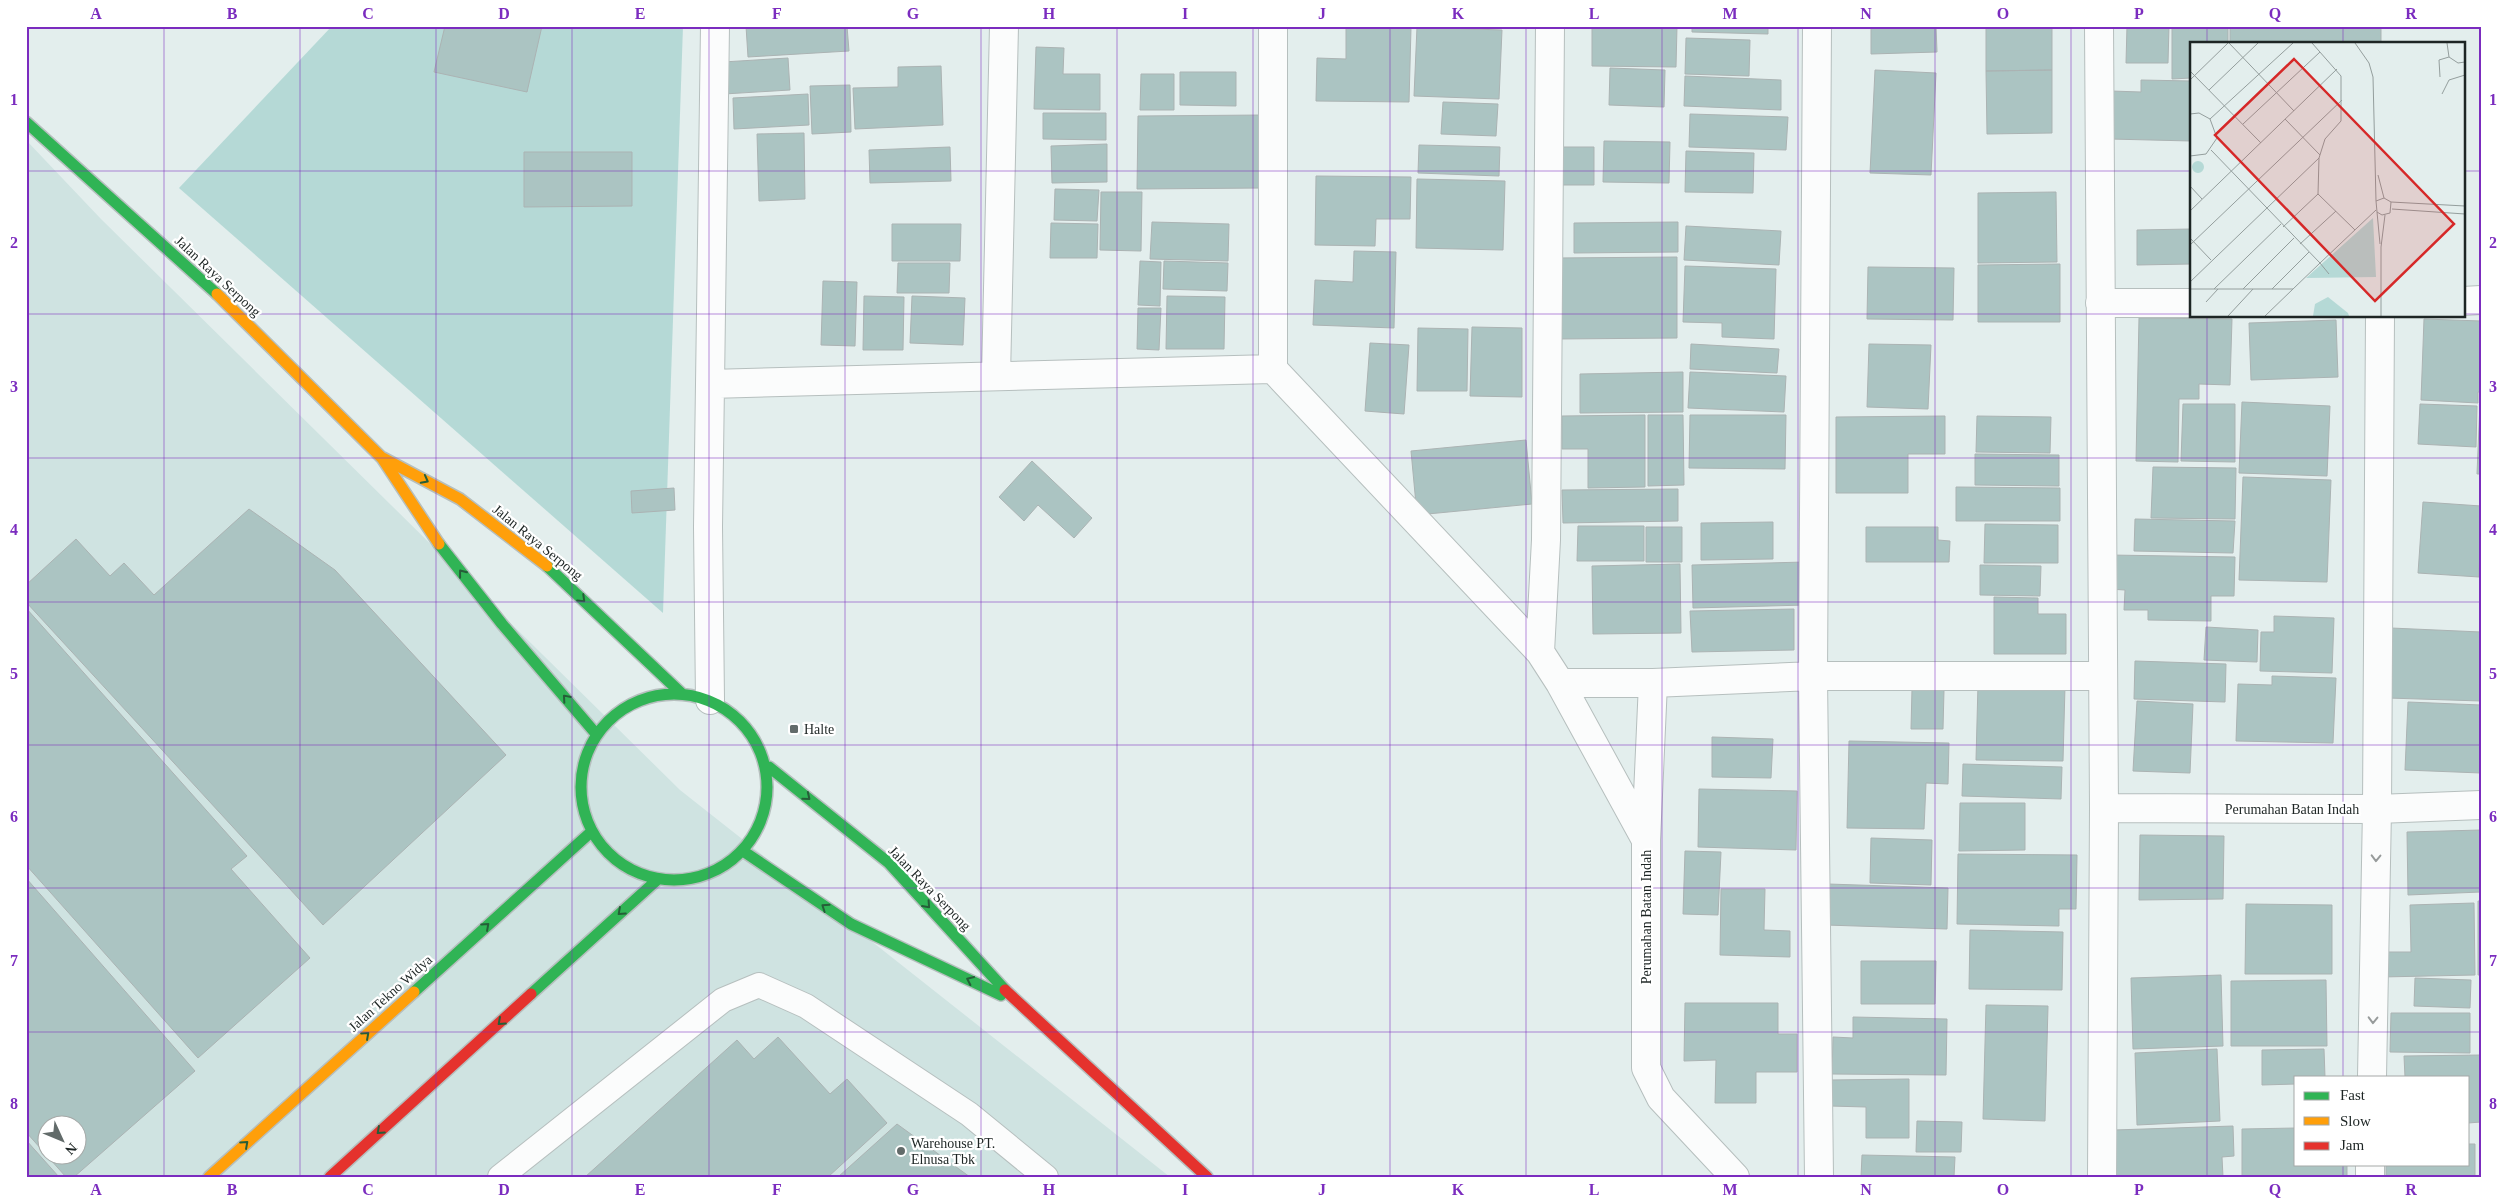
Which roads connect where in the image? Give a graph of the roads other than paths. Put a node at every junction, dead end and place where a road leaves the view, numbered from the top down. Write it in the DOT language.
graph roads {
  1 [pos="715,26"];
  2 [pos="1004,26"];
  3 [pos="1273,26"];
  4 [pos="1550,26"];
  5 [pos="1817,26"];
  6 [pos="2099,26"];
  7 [pos="26,122"];
  8 [pos="2481,300"];
  9 [pos="2464,301"];
  10 [pos="2100,303"];
  11 [pos="2190,303"];
  12 [pos="2380,318"];
  13 [pos="1272,369"];
  14 [pos="996,376"];
  15 [pos="710,384"];
  16 [pos="382,458"];
  17 [pos="1540,652"];
  18 [pos="1813,676"];
  19 [pos="2103,676"];
  20 [pos="1560,683"];
  21 [pos="1653,683"];
  22 [pos="681,693"];
  23 [pos="710,700"];
  24 [pos="597,736"];
  25 [pos="769,767"];
  26 [pos="2481,806"];
  27 [pos="2104,808"];
  28 [pos="2377,809"];
  29 [pos="591,832"];
  30 [pos="1646,840"];
  31 [pos="743,851"];
  32 [pos="657,880"];
  33 [pos="1014,1000"];
  34 [pos="2372,1076"];
  35 [pos="209,1177"];
  36 [pos="330,1177"];
  37 [pos="500,1177"];
  38 [pos="1046,1177"];
  39 [pos="1207,1177"];
  40 [pos="1735,1177"];
  41 [pos="1819,1177"];
  42 [pos="2102,1177"];
  1 -- 15 [label="street"];
  2 -- 14 [label="street"];
  3 -- 13 [label="street"];
  4 -- 17 [label="street"];
  5 -- 18 [label="street"];
  6 -- 10 [label="street"];
  7 -- 16 [label="main road, Jalan Raya Serpong"];
  8 -- 9 [label="street"];
  10 -- 11 [label="street"];
  10 -- 19 [label="street"];
  12 -- 28 [label="street"];
  13 -- 14 [label="street"];
  13 -- 17 [label="street, Perumahan Batan Indah"];
  14 -- 15 [label="street"];
  15 -- 23 [label="street"];
  16 -- 22 [label="main road, Jalan Raya Serpong, one-way"];
  24 -- 16 [label="main road, Jalan Raya Serpong, one-way"];
  17 -- 20 [label="street, Perumahan Batan Indah"];
  18 -- 19 [label="street"];
  18 -- 21 [label="street"];
  18 -- 41 [label="street"];
  19 -- 27 [label="street"];
  20 -- 21 [label="street"];
  20 -- 30 [label="street, Perumahan Batan Indah"];
  21 -- 30 [label="street"];
  22 -- 23 [label="main road"];
  22 -- 24 [label="main road"];
  23 -- 25 [label="main road"];
  24 -- 29 [label="main road"];
  25 -- 31 [label="main road"];
  25 -- 33 [label="main road, Jalan Raya Serpong, one-way"];
  26 -- 28 [label="street, Perumahan Batan Indah"];
  27 -- 28 [label="street, Perumahan Batan Indah"];
  27 -- 42 [label="street"];
  28 -- 34 [label="street, one-way"];
  29 -- 32 [label="main road"];
  35 -- 29 [label="main road, Jalan Tekno Widya, one-way"];
  30 -- 40 [label="street, Perumahan Batan Indah"];
  31 -- 32 [label="main road"];
  33 -- 31 [label="main road, Jalan Raya Serpong, one-way"];
  32 -- 36 [label="main road, one-way"];
  33 -- 39 [label="main road, Jalan Raya Serpong"];
  37 -- 38 [label="lane"];
}
